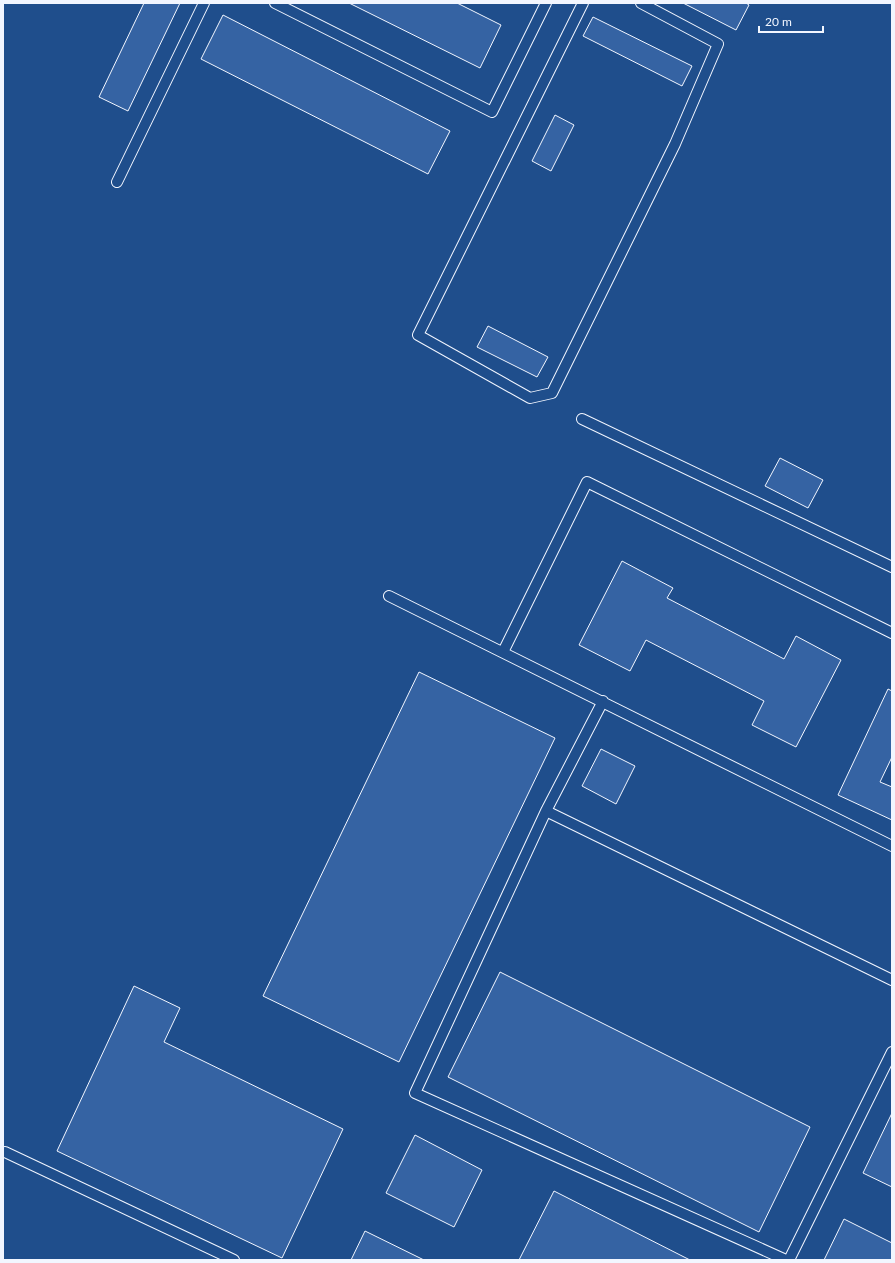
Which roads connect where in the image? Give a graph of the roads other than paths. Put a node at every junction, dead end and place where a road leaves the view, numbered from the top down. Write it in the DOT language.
graph roads {
  1 [pos="204,3"];
  2 [pos="275,3"];
  3 [pos="546,3"];
  4 [pos="583,3"];
  5 [pos="640,3"];
  6 [pos="117,182"];
  7 [pos="582,419"];
  8 [pos="892,567"];
  9 [pos="389,596"];
  10 [pos="892,633"];
  11 [pos="503,652"];
  12 [pos="603,701"];
  13 [pos="546,811"];
  14 [pos="892,846"];
  15 [pos="892,980"];
  16 [pos="892,1052"];
  17 [pos="5,1152"];
  18 [pos="234,1260"];
  19 [pos="787,1260"];
  1 -- 6 [label="lane"];
  2 -- 3 [label="lane"];
  4 -- 5 [label="lane"];
  7 -- 8 [label="lane"];
  9 -- 11 [label="lane"];
  10 -- 11 [label="lane"];
  11 -- 12 [label="lane"];
  12 -- 13 [label="lane"];
  12 -- 14 [label="lane"];
  13 -- 15 [label="lane"];
  13 -- 19 [label="lane"];
  16 -- 19 [label="lane"];
  17 -- 18 [label="lane"];
}
